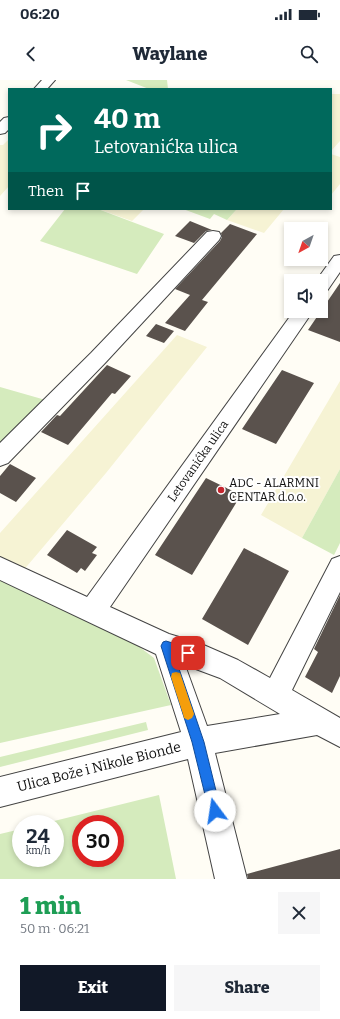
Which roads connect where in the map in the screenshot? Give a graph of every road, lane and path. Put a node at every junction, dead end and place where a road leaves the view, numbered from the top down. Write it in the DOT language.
graph roads {
  1 [pos="49,80"];
  2 [pos="41,88"];
  3 [pos="8,122"];
  4 [pos="0,130"];
  5 [pos="213,236"];
  6 [pos="340,260"];
  7 [pos="328,277"];
  8 [pos="299,318"];
  9 [pos="0,457"];
  10 [pos="340,567"];
  11 [pos="0,568"];
  12 [pos="92,611"];
  13 [pos="166,646"];
  14 [pos="275,696"];
  15 [pos="328,727"];
  16 [pos="198,742"];
  17 [pos="0,792"];
  18 [pos="231,879"];
  1 -- 2 [label="street"];
  3 -- 4 [label="street"];
  5 -- 9 [label="street"];
  6 -- 7 [label="street"];
  8 -- 12 [label="street, Letovanićka ulica"];
  10 -- 14 [label="street"];
  11 -- 12 [label="street"];
  12 -- 13 [label="street"];
  13 -- 14 [label="street"];
  13 -- 16 [label="street, Ulica Bože i Nikole Bionde"];
  14 -- 15 [label="street"];
  15 -- 16 [label="street, Ulica Bože i Nikole Bionde"];
  16 -- 17 [label="street, Ulica Bože i Nikole Bionde"];
  16 -- 18 [label="street, Ulica Bože i Nikole Bionde"];
}
